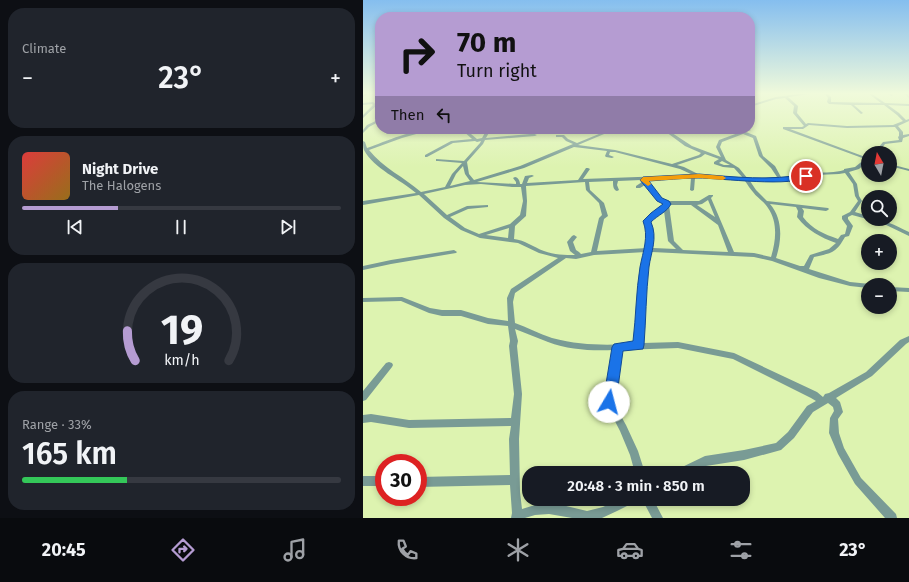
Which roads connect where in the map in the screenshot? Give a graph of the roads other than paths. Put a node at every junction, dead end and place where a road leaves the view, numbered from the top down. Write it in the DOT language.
graph roads {
  1 [pos="799,118"];
  2 [pos="907,121"];
  3 [pos="375,122"];
  4 [pos="805,125"];
  5 [pos="897,126"];
  6 [pos="363,132"];
  7 [pos="410,134"];
  8 [pos="468,134"];
  9 [pos="487,134"];
  10 [pos="532,134"];
  11 [pos="602,134"];
  12 [pos="671,134"];
  13 [pos="741,134"];
  14 [pos="747,134"];
  15 [pos="909,135"];
  16 [pos="557,136"];
  17 [pos="900,138"];
  18 [pos="477,141"];
  19 [pos="363,142"];
  20 [pos="483,142"];
  21 [pos="574,145"];
  22 [pos="882,146"];
  23 [pos="366,150"];
  24 [pos="609,150"];
  25 [pos="558,151"];
  26 [pos="704,152"];
  27 [pos="426,156"];
  28 [pos="861,156"];
  29 [pos="557,157"];
  30 [pos="612,157"];
  31 [pos="640,157"];
  32 [pos="438,160"];
  33 [pos="724,160"];
  34 [pos="465,162"];
  35 [pos="638,163"];
  36 [pos="861,165"];
  37 [pos="670,166"];
  38 [pos="735,167"];
  39 [pos="897,167"];
  40 [pos="588,169"];
  41 [pos="846,170"];
  42 [pos="909,170"];
  43 [pos="735,175"];
  44 [pos="743,175"];
  45 [pos="532,176"];
  46 [pos="694,176"];
  47 [pos="555,177"];
  48 [pos="515,178"];
  49 [pos="780,179"];
  50 [pos="616,180"];
  51 [pos="646,180"];
  52 [pos="747,180"];
  53 [pos="587,181"];
  54 [pos="472,182"];
  55 [pos="577,182"];
  56 [pos="681,182"];
  57 [pos="555,183"];
  58 [pos="522,186"];
  59 [pos="447,188"];
  60 [pos="638,188"];
  61 [pos="617,190"];
  62 [pos="692,190"];
  63 [pos="420,194"];
  64 [pos="767,202"];
  65 [pos="363,203"];
  66 [pos="692,203"];
  67 [pos="666,204"];
  68 [pos="486,206"];
  69 [pos="798,206"];
  70 [pos="827,209"];
  71 [pos="852,213"];
  72 [pos="861,216"];
  73 [pos="445,217"];
  74 [pos="720,224"];
  75 [pos="512,225"];
  76 [pos="892,226"];
  77 [pos="909,234"];
  78 [pos="480,236"];
  79 [pos="574,237"];
  80 [pos="511,239"];
  81 [pos="840,242"];
  82 [pos="650,250"];
  83 [pos="454,252"];
  84 [pos="682,252"];
  85 [pos="731,253"];
  86 [pos="594,254"];
  87 [pos="565,256"];
  88 [pos="579,256"];
  89 [pos="773,259"];
  90 [pos="363,268"];
  91 [pos="800,268"];
  92 [pos="861,285"];
  93 [pos="897,289"];
  94 [pos="909,290"];
  95 [pos="363,300"];
  96 [pos="511,324"];
  97 [pos="909,339"];
  98 [pos="639,345"];
  99 [pos="618,347"];
  100 [pos="389,365"];
  101 [pos="363,397"];
  102 [pos="825,399"];
  103 [pos="363,419"];
  104 [pos="515,422"];
  105 [pos="638,466"];
  106 [pos="694,466"];
  107 [pos="515,480"];
  108 [pos="363,481"];
  109 [pos="375,481"];
  110 [pos="427,482"];
  111 [pos="616,506"];
  112 [pos="651,506"];
  113 [pos="517,517"];
  114 [pos="657,518"];
  115 [pos="892,518"];
  1 -- 4 [label="street"];
  2 -- 5 [label="street"];
  3 -- 6 [label="street"];
  4 -- 5 [label="street"];
  4 -- 28 [label="street"];
  5 -- 17 [label="street"];
  7 -- 23 [label="street"];
  8 -- 18 [label="street"];
  9 -- 20 [label="street"];
  10 -- 20 [label="street"];
  11 -- 21 [label="street"];
  12 -- 26 [label="street"];
  13 -- 33 [label="street"];
  14 -- 49 [label="street"];
  15 -- 17 [label="street"];
  16 -- 21 [label="street"];
  17 -- 22 [label="street"];
  18 -- 20 [label="street"];
  18 -- 27 [label="street"];
  19 -- 23 [label="street"];
  20 -- 34 [label="street"];
  21 -- 24 [label="street"];
  21 -- 25 [label="street"];
  23 -- 63 [label="street"];
  24 -- 30 [label="street"];
  24 -- 31 [label="street"];
  25 -- 29 [label="street"];
  25 -- 54 [label="street"];
  26 -- 33 [label="street"];
  26 -- 37 [label="street"];
  31 -- 35 [label="street"];
  31 -- 37 [label="street"];
  32 -- 34 [label="street"];
  33 -- 38 [label="street"];
  33 -- 38 [label="street"];
  34 -- 54 [label="street"];
  34 -- 59 [label="street"];
  36 -- 41 [label="street"];
  37 -- 46 [label="street"];
  38 -- 44 [label="street"];
  39 -- 42 [label="street"];
  40 -- 55 [label="street"];
  41 -- 49 [label="street"];
  41 -- 71 [label="street"];
  43 -- 44 [label="street"];
  44 -- 52 [label="street"];
  45 -- 58 [label="street"];
  46 -- 51 [label="street"];
  46 -- 52 [label="street"];
  46 -- 56 [label="street"];
  46 -- 62 [label="street"];
  47 -- 57 [label="street"];
  48 -- 58 [label="street"];
  49 -- 52 [label="street"];
  50 -- 51 [label="street"];
  50 -- 53 [label="street"];
  50 -- 61 [label="street"];
  51 -- 60 [label="street"];
  51 -- 67 [label="street"];
  52 -- 64 [label="street"];
  53 -- 55 [label="street"];
  53 -- 86 [label="street"];
  54 -- 58 [label="street"];
  54 -- 59 [label="street"];
  55 -- 57 [label="street"];
  57 -- 58 [label="street"];
  58 -- 75 [label="street"];
  59 -- 63 [label="street"];
  63 -- 65 [label="street"];
  63 -- 73 [label="street"];
  64 -- 69 [label="street"];
  64 -- 89 [label="street"];
  66 -- 67 [label="street"];
  66 -- 74 [label="street"];
  66 -- 74 [label="street"];
  67 -- 82 [label="street"];
  67 -- 84 [label="street"];
  68 -- 73 [label="street"];
  69 -- 70 [label="street"];
  69 -- 81 [label="street"];
  71 -- 72 [label="street"];
  71 -- 81 [label="street"];
  73 -- 78 [label="street"];
  74 -- 85 [label="street"];
  75 -- 78 [label="street"];
  75 -- 80 [label="street"];
  76 -- 77 [label="street"];
  78 -- 80 [label="street"];
  79 -- 88 [label="street"];
  80 -- 87 [label="street"];
  81 -- 91 [label="street"];
  82 -- 84 [label="street"];
  82 -- 86 [label="street"];
  82 -- 98 [label="street"];
  83 -- 90 [label="street"];
  84 -- 85 [label="street"];
  85 -- 89 [label="street"];
  86 -- 88 [label="street"];
  87 -- 88 [label="street"];
  87 -- 96 [label="street"];
  89 -- 91 [label="street"];
  91 -- 92 [label="street"];
  93 -- 94 [label="street"];
  95 -- 96 [label="street"];
  96 -- 99 [label="street"];
  96 -- 104 [label="street"];
  97 -- 102 [label="street"];
  98 -- 99 [label="street"];
  98 -- 102 [label="street"];
  99 -- 105 [label="street"];
  100 -- 101 [label="street"];
  102 -- 106 [label="street"];
  102 -- 115 [label="street"];
  103 -- 104 [label="street"];
  104 -- 107 [label="street"];
  107 -- 110 [label="street"];
  107 -- 113 [label="street"];
  108 -- 109 [label="street"];
  111 -- 113 [label="street"];
  112 -- 114 [label="street"];
}
